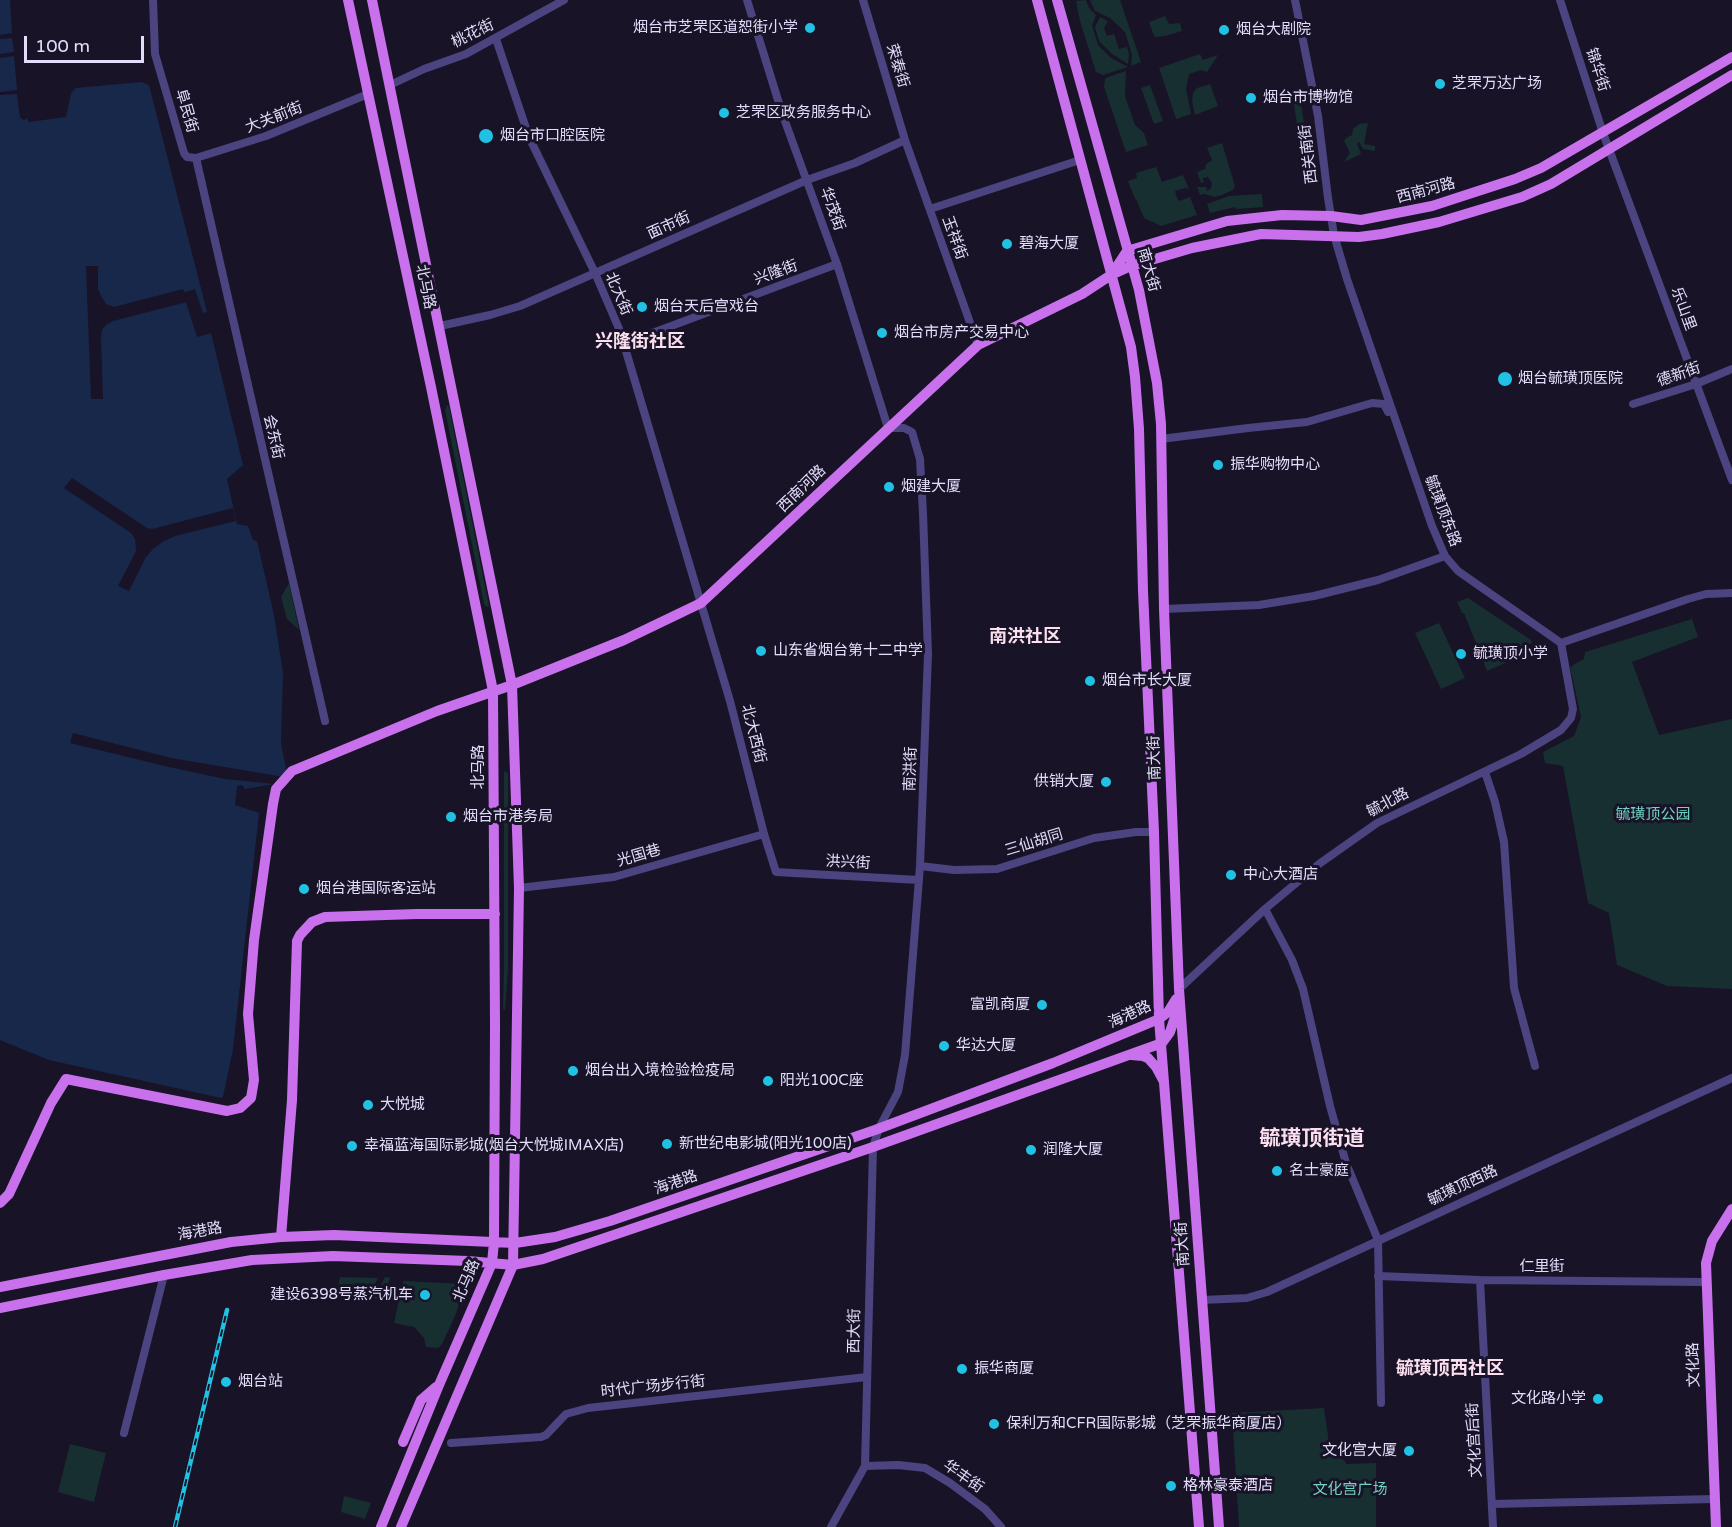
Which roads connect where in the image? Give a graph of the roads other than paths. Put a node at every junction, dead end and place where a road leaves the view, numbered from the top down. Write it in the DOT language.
graph roads {
  1 [pos="153,0"];
  2 [pos="348,0"];
  3 [pos="372,0"];
  4 [pos="564,0"];
  5 [pos="747,0"];
  6 [pos="863,0"];
  7 [pos="1038,0"];
  8 [pos="1057,0"];
  9 [pos="1295,0"];
  10 [pos="1560,0"];
  11 [pos="496,39"];
  12 [pos="1732,57"];
  13 [pos="1732,75"];
  14 [pos="390,85"];
  15 [pos="368,94"];
  16 [pos="1604,133"];
  17 [pos="905,140"];
  18 [pos="1609,148"];
  19 [pos="191,158"];
  20 [pos="1080,160"];
  21 [pos="807,180"];
  22 [pos="930,209"];
  23 [pos="1331,216"];
  24 [pos="1335,235"];
  25 [pos="1127,251"];
  26 [pos="837,264"];
  27 [pos="1131,266"];
  28 [pos="595,273"];
  29 [pos="1111,274"];
  30 [pos="440,326"];
  31 [pos="623,344"];
  32 [pos="978,345"];
  33 [pos="1732,369"];
  34 [pos="1696,384"];
  35 [pos="1633,404"];
  36 [pos="888,428"];
  37 [pos="1161,439"];
  38 [pos="1413,473"];
  39 [pos="1732,480"];
  40 [pos="1445,556"];
  41 [pos="1732,593"];
  42 [pos="702,603"];
  43 [pos="1164,609"];
  44 [pos="1561,644"];
  45 [pos="512,685"];
  46 [pos="493,691"];
  47 [pos="325,722"];
  48 [pos="1485,772"];
  49 [pos="1155,832"];
  50 [pos="764,834"];
  51 [pos="920,866"];
  52 [pos="776,872"];
  53 [pos="919,880"];
  54 [pos="519,888"];
  55 [pos="1265,909"];
  56 [pos="495,914"];
  57 [pos="1179,989"];
  58 [pos="1159,1019"];
  59 [pos="1162,1043"];
  60 [pos="1128,1055"];
  61 [pos="1535,1066"];
  62 [pos="1732,1078"];
  63 [pos="1166,1087"];
  64 [pos="879,1128"];
  65 [pos="873,1147"];
  66 [pos="0,1203"];
  67 [pos="1732,1209"];
  68 [pos="281,1237"];
  69 [pos="1378,1240"];
  70 [pos="494,1242"];
  71 [pos="515,1243"];
  72 [pos="492,1263"];
  73 [pos="513,1265"];
  74 [pos="164,1275"];
  75 [pos="1378,1276"];
  76 [pos="1480,1280"];
  77 [pos="1706,1282"];
  78 [pos="0,1287"];
  79 [pos="1202,1300"];
  80 [pos="0,1308"];
  81 [pos="867,1377"];
  82 [pos="439,1385"];
  83 [pos="1381,1403"];
  84 [pos="124,1433"];
  85 [pos="403,1442"];
  86 [pos="451,1443"];
  87 [pos="864,1466"];
  88 [pos="1715,1499"];
  89 [pos="1492,1504"];
  90 [pos="381,1527"];
  91 [pos="401,1527"];
  92 [pos="831,1527"];
  93 [pos="1001,1527"];
  94 [pos="1199,1527"];
  95 [pos="1219,1527"];
  96 [pos="1492,1527"];
  97 [pos="1716,1527"];
  1 -- 19 [label="street, 阜民街"];
  2 -- 15 [label="main road, 北马路"];
  3 -- 14 [label="main road, 北马路"];
  4 -- 11 [label="street, 桃花街"];
  5 -- 21 [label="street, 华茂街"];
  6 -- 17 [label="street, 荣泰街"];
  7 -- 20 [label="main road, 南大街"];
  8 -- 25 [label="main road, 南大街"];
  9 -- 23 [label="street, 西关南街"];
  10 -- 16 [label="street, 锦华街"];
  11 -- 14 [label="street, 桃花街"];
  11 -- 28 [label="street, 北大街"];
  12 -- 16 [label="main road, 西南河路"];
  13 -- 18 [label="main road, 西南河路"];
  14 -- 30 [label="main road, 北马路"];
  15 -- 19 [label="street, 大关前街"];
  15 -- 46 [label="main road, 北马路"];
  16 -- 18 [label="street, 锦华街"];
  16 -- 23 [label="main road, 西南河路"];
  17 -- 21 [label="street, 面市街"];
  17 -- 22 [label="street, 玉祥街"];
  18 -- 24 [label="main road, 西南河路"];
  18 -- 34 [label="street, 乐山里"];
  19 -- 47 [label="street, 会东街"];
  20 -- 22 [label="street"];
  20 -- 29 [label="main road, 南大街"];
  21 -- 26 [label="street, 华茂街"];
  21 -- 28 [label="street, 面市街"];
  22 -- 32 [label="street, 玉祥街"];
  23 -- 24 [label="street, 西关南街"];
  23 -- 25 [label="main road, 西南河路"];
  24 -- 27 [label="main road, 西南河路"];
  24 -- 38 [label="street, 毓璜顶东路"];
  25 -- 27 [label="main road, 南大街"];
  25 -- 29 [label="main road, 西南河路"];
  26 -- 31 [label="street, 兴隆街"];
  26 -- 36 [label="street, 华茂街"];
  27 -- 29 [label="main road, 西南河路"];
  27 -- 37 [label="main road, 南大街"];
  28 -- 30 [label="street, 面市街"];
  28 -- 31 [label="street, 北大街"];
  29 -- 32 [label="main road, 西南河路"];
  29 -- 49 [label="main road, 南大街"];
  30 -- 45 [label="main road, 北马路"];
  31 -- 42 [label="street, 北大街"];
  32 -- 36 [label="main road, 西南河路"];
  33 -- 34 [label="street, 德新街"];
  34 -- 35 [label="street, 德新街"];
  34 -- 39 [label="street, 乐山里"];
  36 -- 42 [label="main road, 西南河路"];
  36 -- 51 [label="street, 南洪街"];
  37 -- 38 [label="street"];
  37 -- 43 [label="main road, 南大街"];
  38 -- 40 [label="street, 毓璜顶东路"];
  40 -- 43 [label="street"];
  40 -- 44 [label="street, 毓璜顶东路"];
  41 -- 44 [label="street"];
  42 -- 45 [label="main road, 西南河路"];
  42 -- 50 [label="street, 北大西街"];
  43 -- 57 [label="main road, 南大街"];
  44 -- 48 [label="street, 毓北路"];
  45 -- 46 [label="main road, 西南河路"];
  45 -- 54 [label="main road, 北马路"];
  46 -- 56 [label="main road, 北马路"];
  46 -- 66 [label="main road, 西南河路"];
  48 -- 55 [label="street, 毓北路"];
  48 -- 61 [label="street"];
  49 -- 51 [label="street, 三仙胡同"];
  49 -- 58 [label="main road, 南大街"];
  50 -- 52 [label="street, 北大西街"];
  50 -- 54 [label="street, 光国巷"];
  51 -- 53 [label="street, 南洪街"];
  52 -- 53 [label="street, 洪兴街"];
  53 -- 64 [label="street, 南洪街"];
  54 -- 71 [label="main road, 北马路"];
  55 -- 57 [label="street, 毓北路"];
  55 -- 69 [label="street"];
  56 -- 68 [label="main road"];
  56 -- 70 [label="main road, 北马路"];
  57 -- 58 [label="main road, 海港路"];
  57 -- 59 [label="main road, 海港路"];
  57 -- 79 [label="main road, 南大街"];
  58 -- 59 [label="main road, 南大街"];
  58 -- 64 [label="main road, 海港路"];
  59 -- 60 [label="main road, 海港路"];
  59 -- 63 [label="main road, 南大街"];
  60 -- 63 [label="main road"];
  60 -- 65 [label="main road, 海港路"];
  62 -- 69 [label="street, 毓璜顶西路"];
  63 -- 94 [label="main road, 南大街"];
  64 -- 65 [label="street, 西大街"];
  64 -- 71 [label="main road, 海港路"];
  65 -- 73 [label="main road, 海港路"];
  65 -- 81 [label="street, 西大街"];
  67 -- 77 [label="main road, 文化路"];
  68 -- 70 [label="main road, 海港路"];
  68 -- 78 [label="main road, 海港路"];
  69 -- 75 [label="street"];
  69 -- 79 [label="street, 毓璜顶西路"];
  70 -- 71 [label="main road, 海港路"];
  70 -- 72 [label="main road, 北马路"];
  71 -- 73 [label="main road, 北马路"];
  72 -- 73 [label="main road, 海港路"];
  72 -- 74 [label="main road, 海港路"];
  72 -- 82 [label="main road, 北马路"];
  73 -- 91 [label="main road, 北马路"];
  74 -- 80 [label="main road, 海港路"];
  74 -- 84 [label="street"];
  75 -- 76 [label="street, 仁里街"];
  75 -- 83 [label="street"];
  76 -- 77 [label="street, 仁里街"];
  76 -- 89 [label="street, 文化宫后街"];
  77 -- 88 [label="main road, 文化路"];
  79 -- 95 [label="main road, 南大街"];
  81 -- 86 [label="street, 时代广场步行街"];
  81 -- 87 [label="street, 西大街"];
  82 -- 85 [label="main road"];
  82 -- 90 [label="main road, 北马路"];
  87 -- 92 [label="street, 西大街"];
  87 -- 93 [label="street, 华丰街"];
  88 -- 89 [label="street"];
  88 -- 97 [label="main road, 文化路"];
  89 -- 96 [label="street, 文化宫后街"];
}
